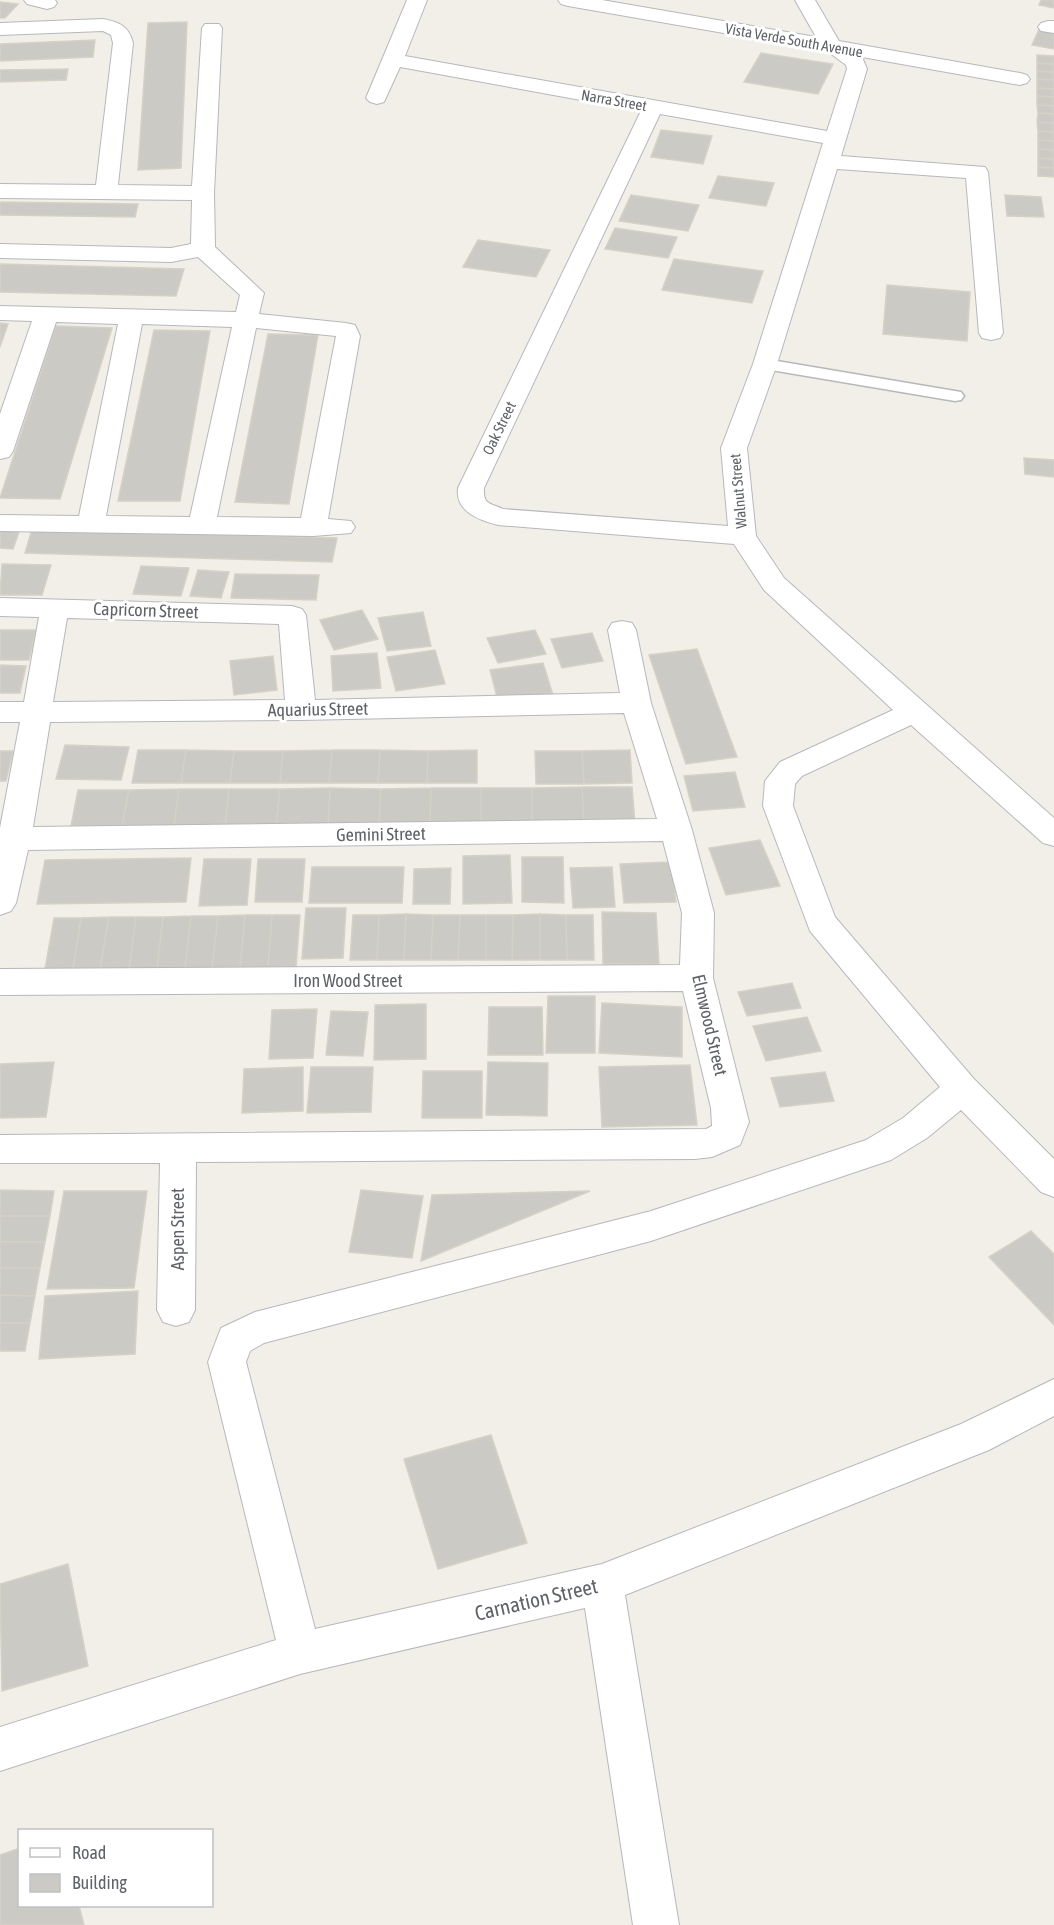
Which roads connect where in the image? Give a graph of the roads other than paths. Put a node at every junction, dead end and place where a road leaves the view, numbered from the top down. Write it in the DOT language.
graph roads {
  1 [pos="417,0"];
  2 [pos="568,0"];
  3 [pos="805,0"];
  4 [pos="212,28"];
  5 [pos="0,29"];
  6 [pos="831,45"];
  7 [pos="394,60"];
  8 [pos="1020,79"];
  9 [pos="377,98"];
  10 [pos="653,107"];
  11 [pos="830,151"];
  12 [pos="106,191"];
  13 [pos="0,192"];
  14 [pos="203,193"];
  15 [pos="203,249"];
  16 [pos="0,251"];
  17 [pos="0,313"];
  18 [pos="46,314"];
  19 [pos="132,315"];
  20 [pos="244,320"];
  21 [pos="991,333"];
  22 [pos="765,364"];
  23 [pos="955,396"];
  24 [pos="0,451"];
  25 [pos="0,523"];
  26 [pos="91,523"];
  27 [pos="201,527"];
  28 [pos="341,527"];
  29 [pos="313,528"];
  30 [pos="742,536"];
  31 [pos="0,607"];
  32 [pos="55,607"];
  33 [pos="622,630"];
  34 [pos="636,702"];
  35 [pos="301,710"];
  36 [pos="0,712"];
  37 [pos="37,712"];
  38 [pos="914,712"];
  39 [pos="676,830"];
  40 [pos="1054,835"];
  41 [pos="7,839"];
  42 [pos="0,903"];
  43 [pos="696,978"];
  44 [pos="0,982"];
  45 [pos="962,1089"];
  46 [pos="177,1148"];
  47 [pos="0,1149"];
  48 [pos="1054,1182"];
  49 [pos="176,1310"];
  50 [pos="1054,1395"];
  51 [pos="602,1584"];
  52 [pos="300,1653"];
  53 [pos="0,1749"];
  54 [pos="656,1925"];
  1 -- 7 [label="street"];
  2 -- 6 [label="street, Vista Verde South Avenue"];
  3 -- 6 [label="street"];
  4 -- 14 [label="street"];
  5 -- 12 [label="street"];
  6 -- 8 [label="street, Vista Verde South Avenue"];
  6 -- 11 [label="street, Walnut Street"];
  7 -- 9 [label="street"];
  7 -- 10 [label="street, Narra Street"];
  10 -- 11 [label="street, Narra Street"];
  10 -- 30 [label="street, Oak Street"];
  11 -- 21 [label="street, Narra Street"];
  11 -- 22 [label="street, Walnut Street"];
  12 -- 13 [label="street"];
  12 -- 14 [label="street"];
  14 -- 15 [label="street"];
  15 -- 16 [label="street"];
  15 -- 20 [label="street"];
  17 -- 18 [label="street"];
  18 -- 19 [label="street"];
  18 -- 24 [label="street"];
  19 -- 20 [label="street"];
  19 -- 26 [label="street"];
  20 -- 27 [label="street"];
  20 -- 29 [label="street"];
  22 -- 23 [label="lane"];
  22 -- 30 [label="street, Walnut Street"];
  25 -- 26 [label="street"];
  26 -- 27 [label="street"];
  27 -- 29 [label="street"];
  28 -- 29 [label="street"];
  30 -- 38 [label="street, Walnut Street"];
  31 -- 32 [label="street, Capricorn Street"];
  32 -- 35 [label="street, Capricorn Street"];
  32 -- 37 [label="street"];
  33 -- 34 [label="street"];
  34 -- 35 [label="street, Aquarius Street"];
  34 -- 39 [label="street"];
  35 -- 37 [label="street, Aquarius Street"];
  36 -- 37 [label="street, Aquarius Street"];
  37 -- 41 [label="street"];
  38 -- 40 [label="street, Walnut Street"];
  38 -- 45 [label="street"];
  39 -- 41 [label="street, Gemini Street"];
  39 -- 43 [label="street, Elmwood Street"];
  41 -- 42 [label="street"];
  43 -- 44 [label="street, Iron Wood Street"];
  43 -- 46 [label="street, Elmwood Street"];
  45 -- 48 [label="street"];
  45 -- 52 [label="street"];
  46 -- 47 [label="street"];
  46 -- 49 [label="street, Aspen Street"];
  50 -- 51 [label="street, Carnation Street"];
  51 -- 52 [label="street, Carnation Street"];
  51 -- 54 [label="street"];
  52 -- 53 [label="street, Carnation Street"];
}
